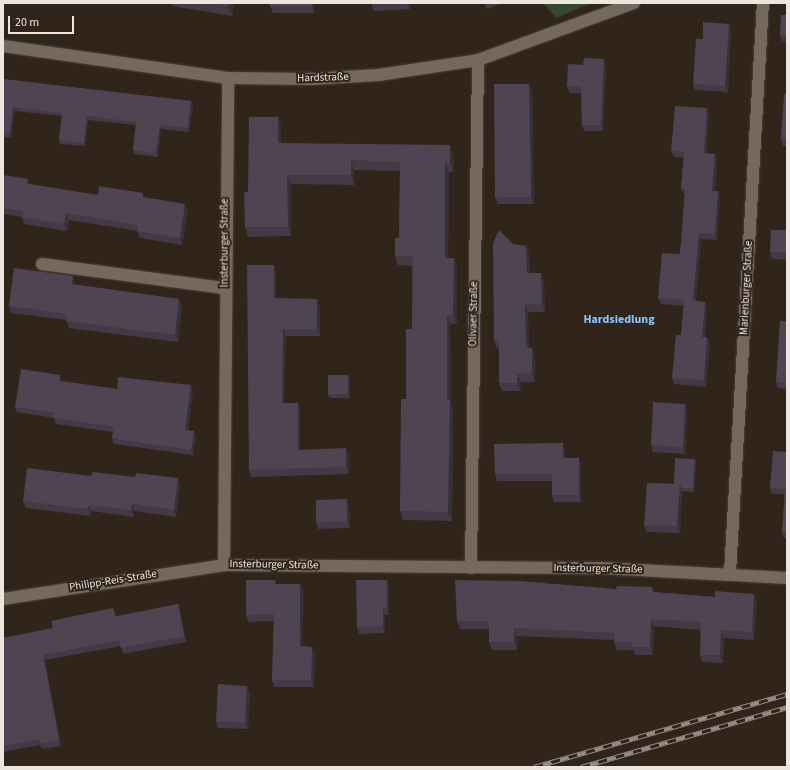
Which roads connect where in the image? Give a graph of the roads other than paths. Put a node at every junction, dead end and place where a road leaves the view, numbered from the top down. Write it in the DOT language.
graph roads {
  1 [pos="634,3"];
  2 [pos="763,3"];
  3 [pos="3,46"];
  4 [pos="478,60"];
  5 [pos="228,78"];
  6 [pos="42,264"];
  7 [pos="225,288"];
  8 [pos="224,565"];
  9 [pos="471,568"];
  10 [pos="730,573"];
  11 [pos="787,578"];
  12 [pos="3,599"];
  1 -- 4 [label="street, Hardstraße"];
  2 -- 10 [label="street, Marienburger Straße"];
  3 -- 5 [label="street, Hardstraße"];
  4 -- 5 [label="street, Hardstraße"];
  4 -- 9 [label="street, Olivaer Straße"];
  5 -- 7 [label="street, Insterburger Straße"];
  6 -- 7 [label="street"];
  7 -- 8 [label="street, Insterburger Straße"];
  8 -- 9 [label="street, Insterburger Straße"];
  8 -- 12 [label="street, Philipp-Reis-Straße"];
  9 -- 10 [label="street, Insterburger Straße"];
  10 -- 11 [label="street, Insterburger Straße"];
}
